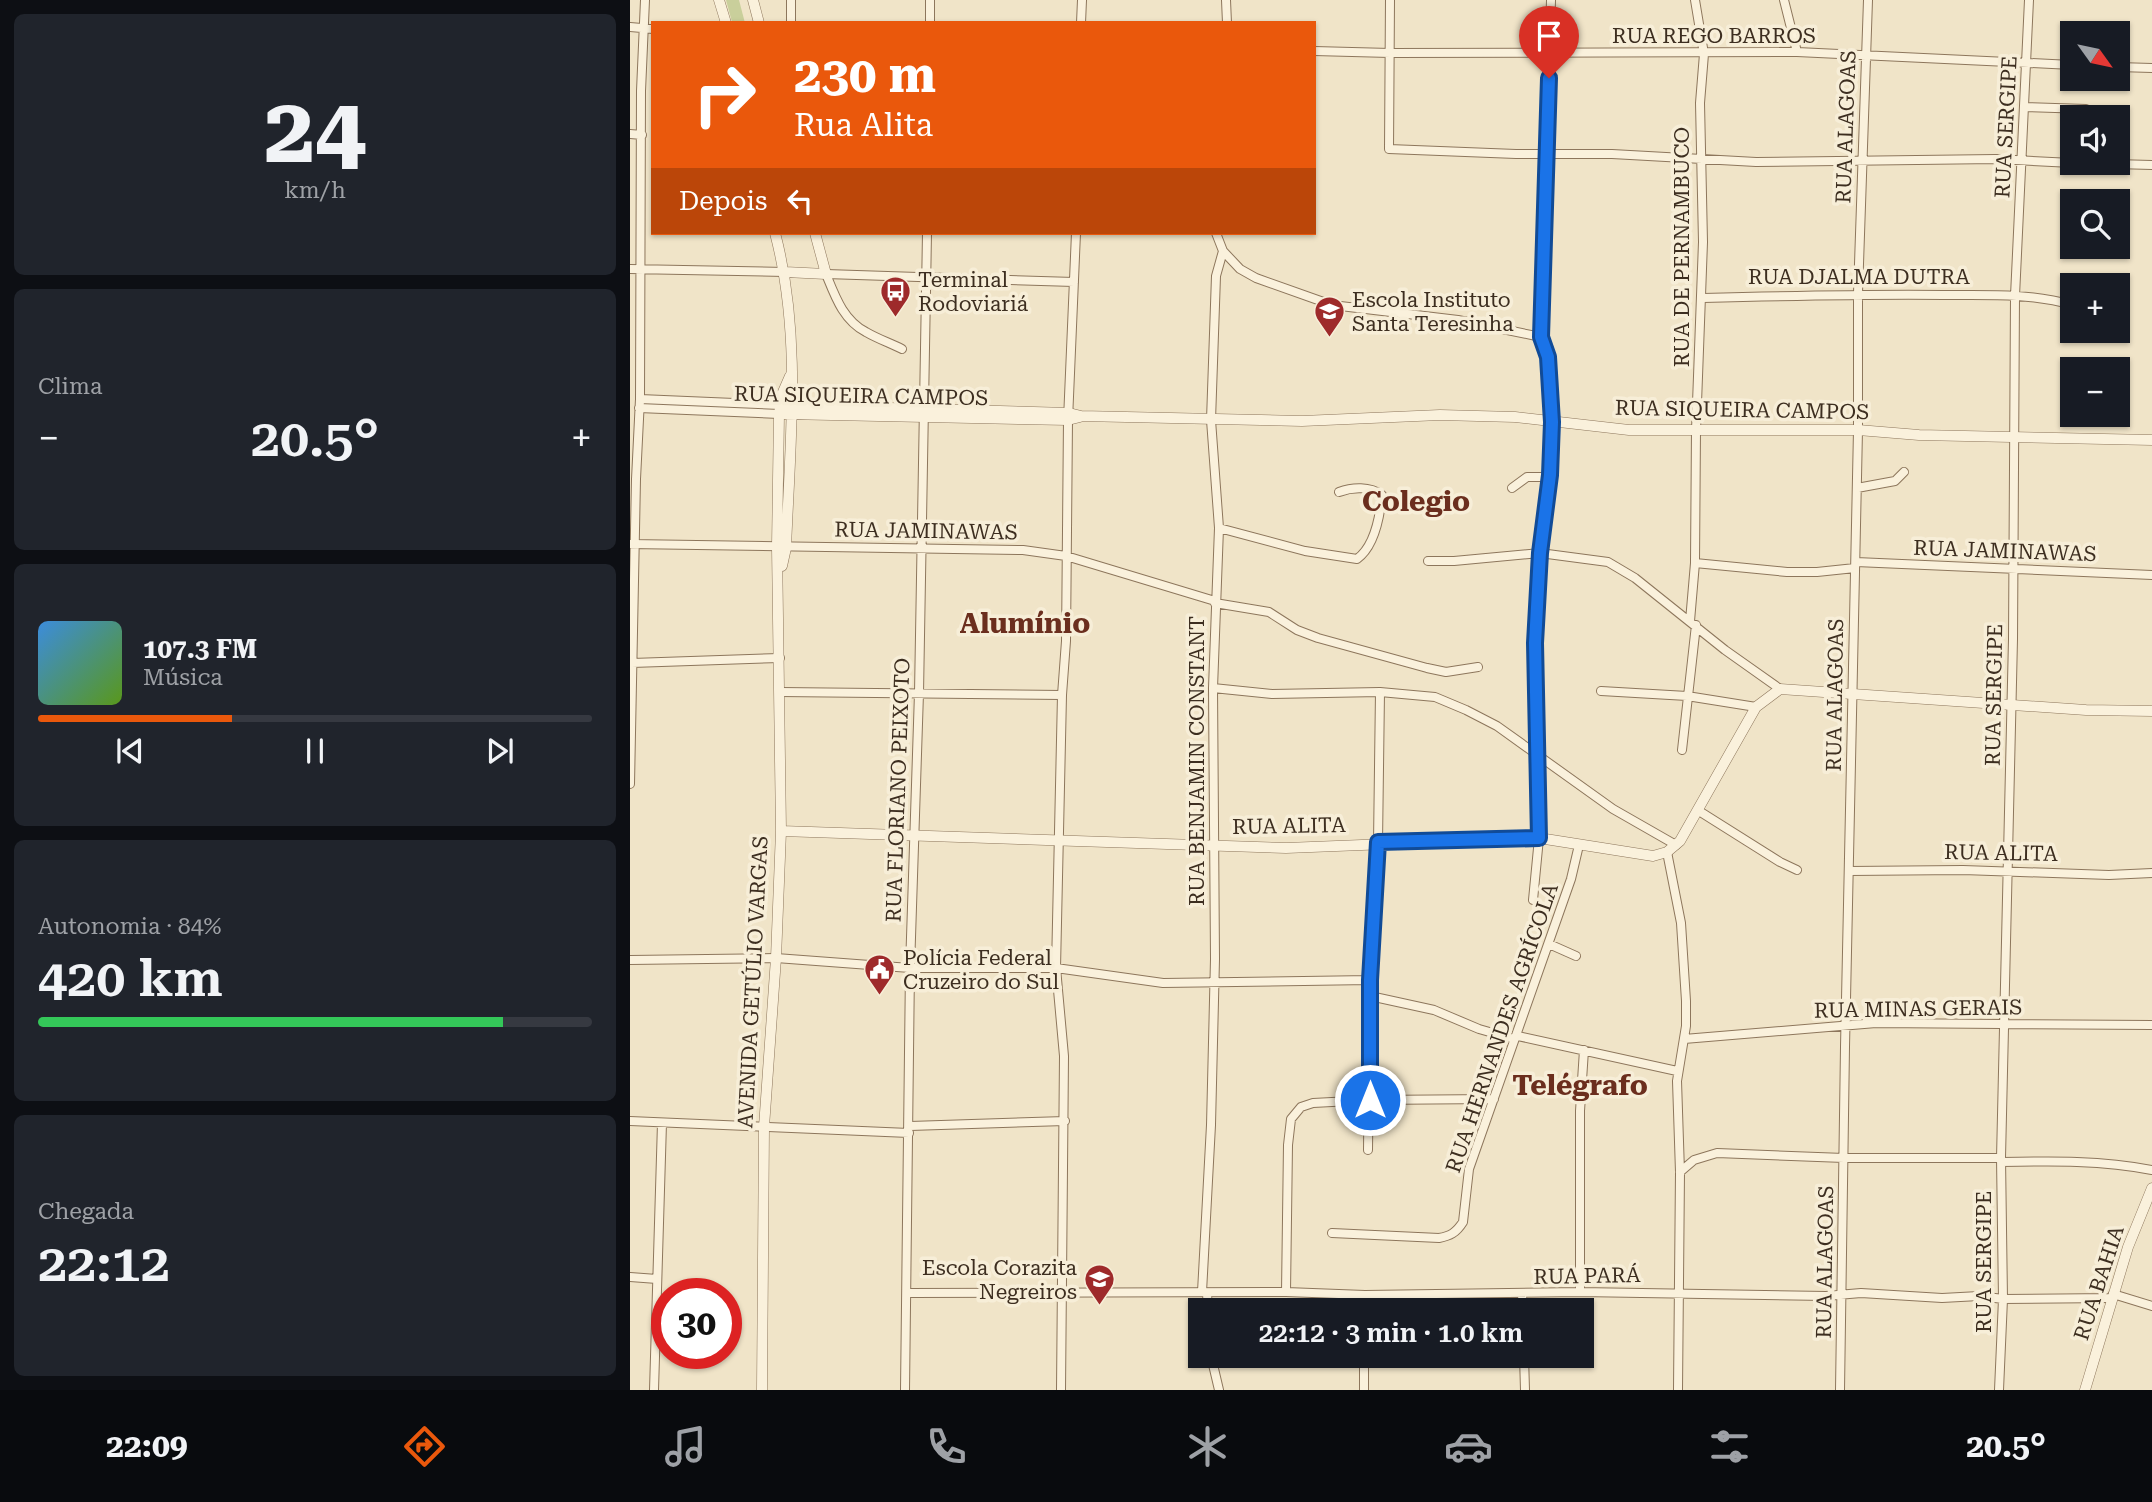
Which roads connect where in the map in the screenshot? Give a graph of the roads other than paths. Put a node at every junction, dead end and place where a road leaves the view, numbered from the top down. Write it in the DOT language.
graph roads {
  1 [pos="645,0"];
  2 [pos="719,0"];
  3 [pos="753,0"];
  4 [pos="791,0"];
  5 [pos="930,0"];
  6 [pos="1082,0"];
  7 [pos="1226,0"];
  8 [pos="1390,0"];
  9 [pos="1551,0"];
  10 [pos="1695,0"];
  11 [pos="1784,0"];
  12 [pos="1868,0"];
  13 [pos="2029,0"];
  14 [pos="725,21"];
  15 [pos="758,21"];
  16 [pos="791,21"];
  17 [pos="930,21"];
  18 [pos="1082,21"];
  19 [pos="1227,21"];
  20 [pos="638,28"];
  21 [pos="1316,51"];
  22 [pos="1797,52"];
  23 [pos="1390,53"];
  24 [pos="1550,53"];
  25 [pos="1704,54"];
  26 [pos="1867,56"];
  27 [pos="2027,62"];
  28 [pos="2060,64"];
  29 [pos="2130,67"];
  30 [pos="2152,68"];
  31 [pos="2024,107"];
  32 [pos="2060,108"];
  33 [pos="630,134"];
  34 [pos="642,135"];
  35 [pos="1548,153"];
  36 [pos="1862,159"];
  37 [pos="1700,160"];
  38 [pos="2021,161"];
  39 [pos="2060,163"];
  40 [pos="2130,164"];
  41 [pos="2152,165"];
  42 [pos="776,235"];
  43 [pos="816,235"];
  44 [pos="927,235"];
  45 [pos="1076,235"];
  46 [pos="1217,235"];
  47 [pos="1223,251"];
  48 [pos="630,268"];
  49 [pos="640,269"];
  50 [pos="785,272"];
  51 [pos="826,274"];
  52 [pos="925,278"];
  53 [pos="1074,282"];
  54 [pos="1858,293"];
  55 [pos="2015,296"];
  56 [pos="1703,298"];
  57 [pos="2060,301"];
  58 [pos="1541,337"];
  59 [pos="634,345"];
  60 [pos="902,349"];
  61 [pos="639,404"];
  62 [pos="785,410"];
  63 [pos="923,412"];
  64 [pos="1068,416"];
  65 [pos="1211,420"];
  66 [pos="1552,422"];
  67 [pos="1696,430"];
  68 [pos="1858,430"];
  69 [pos="2015,437"];
  70 [pos="2152,440"];
  71 [pos="1904,472"];
  72 [pos="1550,477"];
  73 [pos="633,479"];
  74 [pos="1512,488"];
  75 [pos="1857,488"];
  76 [pos="1339,492"];
  77 [pos="1219,528"];
  78 [pos="633,544"];
  79 [pos="782,547"];
  80 [pos="922,548"];
  81 [pos="1540,553"];
  82 [pos="1066,556"];
  83 [pos="1428,561"];
  84 [pos="1695,563"];
  85 [pos="1855,565"];
  86 [pos="2013,568"];
  87 [pos="2152,575"];
  88 [pos="1215,602"];
  89 [pos="631,620"];
  90 [pos="1693,623"];
  91 [pos="780,658"];
  92 [pos="632,663"];
  93 [pos="1478,667"];
  94 [pos="1213,688"];
  95 [pos="1780,689"];
  96 [pos="1601,691"];
  97 [pos="780,692"];
  98 [pos="1380,692"];
  99 [pos="919,693"];
  100 [pos="1062,695"];
  101 [pos="1853,695"];
  102 [pos="1687,696"];
  103 [pos="2011,704"];
  104 [pos="1756,707"];
  105 [pos="631,708"];
  106 [pos="2152,711"];
  107 [pos="1682,750"];
  108 [pos="1537,755"];
  109 [pos="630,784"];
  110 [pos="1699,811"];
  111 [pos="781,831"];
  112 [pos="916,834"];
  113 [pos="1539,838"];
  114 [pos="1059,839"];
  115 [pos="1378,842"];
  116 [pos="1579,845"];
  117 [pos="1676,845"];
  118 [pos="1213,847"];
  119 [pos="1667,852"];
  120 [pos="1797,870"];
  121 [pos="1849,871"];
  122 [pos="2007,872"];
  123 [pos="2152,873"];
  124 [pos="1534,900"];
  125 [pos="1549,944"];
  126 [pos="1576,956"];
  127 [pos="776,958"];
  128 [pos="630,960"];
  129 [pos="910,968"];
  130 [pos="1055,968"];
  131 [pos="1370,980"];
  132 [pos="1214,981"];
  133 [pos="1370,996"];
  134 [pos="2004,1024"];
  135 [pos="1845,1025"];
  136 [pos="2152,1026"];
  137 [pos="1516,1038"];
  138 [pos="1684,1039"];
  139 [pos="1584,1049"];
  140 [pos="1677,1071"];
  141 [pos="1494,1099"];
  142 [pos="1370,1100"];
  143 [pos="630,1121"];
  144 [pos="1065,1121"];
  145 [pos="662,1124"];
  146 [pos="764,1127"];
  147 [pos="909,1129"];
  148 [pos="1368,1150"];
  149 [pos="1844,1158"];
  150 [pos="2001,1160"];
  151 [pos="2152,1170"];
  152 [pos="1680,1172"];
  153 [pos="2152,1188"];
  154 [pos="1332,1233"];
  155 [pos="630,1277"];
  156 [pos="657,1278"];
  157 [pos="651,1279"];
  158 [pos="1061,1292"];
  159 [pos="1286,1292"];
  160 [pos="1580,1292"];
  161 [pos="908,1293"];
  162 [pos="1205,1293"];
  163 [pos="1680,1293"];
  164 [pos="1522,1294"];
  165 [pos="1366,1295"];
  166 [pos="1842,1295"];
  167 [pos="2112,1296"];
  168 [pos="1206,1298"];
  169 [pos="1366,1298"];
  170 [pos="1522,1298"];
  171 [pos="2003,1299"];
  172 [pos="2152,1306"];
  173 [pos="1214,1368"];
  174 [pos="1364,1368"];
  175 [pos="1524,1368"];
  176 [pos="655,1369"];
  177 [pos="654,1390"];
  178 [pos="762,1390"];
  179 [pos="905,1390"];
  180 [pos="1061,1390"];
  181 [pos="1219,1390"];
  182 [pos="1364,1390"];
  183 [pos="1525,1390"];
  184 [pos="1678,1390"];
  185 [pos="1840,1390"];
  186 [pos="1999,1390"];
  187 [pos="2085,1390"];
  1 -- 20 [label="street"];
  2 -- 14 [label="street"];
  3 -- 15 [label="street"];
  4 -- 16 [label="street"];
  5 -- 17 [label="street"];
  6 -- 18 [label="street"];
  7 -- 19 [label="street"];
  8 -- 23 [label="street"];
  9 -- 24 [label="street"];
  10 -- 25 [label="street, RUA DE PERNAMBUCO"];
  11 -- 22 [label="street"];
  12 -- 26 [label="street, RUA ALAGOAS"];
  13 -- 27 [label="street, RUA SERGIPE"];
  20 -- 34 [label="street"];
  21 -- 23 [label="street, RUA REGO BARROS"];
  22 -- 25 [label="street, RUA REGO BARROS"];
  22 -- 26 [label="street, RUA REGO BARROS"];
  23 -- 24 [label="street, RUA REGO BARROS"];
  23 -- 35 [label="street"];
  24 -- 25 [label="street, RUA REGO BARROS"];
  24 -- 35 [label="street"];
  25 -- 37 [label="street, RUA DE PERNAMBUCO"];
  26 -- 27 [label="street, RUA REGO BARROS"];
  26 -- 36 [label="street, RUA ALAGOAS"];
  27 -- 28 [label="street, RUA REGO BARROS"];
  27 -- 31 [label="street, RUA SERGIPE"];
  29 -- 30 [label="street"];
  31 -- 32 [label="street"];
  31 -- 38 [label="street, RUA SERGIPE"];
  33 -- 34 [label="street"];
  34 -- 49 [label="street"];
  35 -- 37 [label="street"];
  35 -- 58 [label="street"];
  36 -- 37 [label="street"];
  36 -- 38 [label="street"];
  36 -- 54 [label="street, RUA ALAGOAS"];
  37 -- 56 [label="street, RUA DE PERNAMBUCO"];
  38 -- 39 [label="street"];
  38 -- 55 [label="street, RUA SERGIPE"];
  40 -- 41 [label="street"];
  42 -- 50 [label="street, AVENIDA GETÚLIO VARGAS"];
  43 -- 51 [label="street"];
  44 -- 52 [label="street, RUA FLORIANO PEIXOTO"];
  45 -- 53 [label="street"];
  46 -- 47 [label="street"];
  47 -- 58 [label="street"];
  47 -- 65 [label="street, RUA BENJAMIN CONSTANT"];
  48 -- 49 [label="street"];
  49 -- 50 [label="street"];
  49 -- 59 [label="street"];
  50 -- 51 [label="street"];
  50 -- 62 [label="street, AVENIDA GETÚLIO VARGAS"];
  51 -- 52 [label="street"];
  51 -- 60 [label="street"];
  52 -- 53 [label="street"];
  52 -- 63 [label="street, RUA FLORIANO PEIXOTO"];
  53 -- 64 [label="street"];
  54 -- 55 [label="street, RUA DJALMA DUTRA"];
  54 -- 56 [label="street, RUA DJALMA DUTRA"];
  54 -- 68 [label="street, RUA ALAGOAS"];
  55 -- 57 [label="street, RUA DJALMA DUTRA"];
  55 -- 69 [label="street, RUA SERGIPE"];
  56 -- 67 [label="street, RUA DE PERNAMBUCO"];
  58 -- 66 [label="street"];
  59 -- 61 [label="street"];
  61 -- 62 [label="street, RUA SIQUEIRA CAMPOS"];
  61 -- 73 [label="street"];
  62 -- 63 [label="street, RUA SIQUEIRA CAMPOS"];
  62 -- 79 [label="street, AVENIDA GETÚLIO VARGAS"];
  63 -- 64 [label="street, RUA SIQUEIRA CAMPOS"];
  63 -- 80 [label="street, RUA FLORIANO PEIXOTO"];
  64 -- 65 [label="street, RUA SIQUEIRA CAMPOS"];
  64 -- 82 [label="street"];
  65 -- 66 [label="street, RUA SIQUEIRA CAMPOS"];
  65 -- 77 [label="street, RUA BENJAMIN CONSTANT"];
  66 -- 67 [label="street, RUA SIQUEIRA CAMPOS"];
  66 -- 72 [label="street"];
  67 -- 68 [label="street, RUA SIQUEIRA CAMPOS"];
  67 -- 84 [label="street, RUA DE PERNAMBUCO"];
  68 -- 69 [label="street, RUA SIQUEIRA CAMPOS"];
  68 -- 75 [label="street, RUA ALAGOAS"];
  69 -- 70 [label="street, RUA SIQUEIRA CAMPOS"];
  69 -- 86 [label="street, RUA SERGIPE"];
  71 -- 75 [label="street"];
  72 -- 74 [label="street"];
  72 -- 81 [label="street"];
  73 -- 78 [label="street"];
  75 -- 85 [label="street, RUA ALAGOAS"];
  76 -- 77 [label="street"];
  77 -- 88 [label="street, RUA BENJAMIN CONSTANT"];
  78 -- 79 [label="street, RUA JAMINAWAS"];
  78 -- 89 [label="street"];
  79 -- 80 [label="street, RUA JAMINAWAS"];
  79 -- 91 [label="street, AVENIDA GETÚLIO VARGAS"];
  80 -- 82 [label="street, RUA JAMINAWAS"];
  80 -- 99 [label="street, RUA FLORIANO PEIXOTO"];
  81 -- 83 [label="street"];
  81 -- 90 [label="street"];
  81 -- 108 [label="street"];
  82 -- 88 [label="street, RUA JAMINAWAS"];
  82 -- 100 [label="street"];
  84 -- 85 [label="street, RUA JAMINAWAS"];
  84 -- 90 [label="street, RUA DE PERNAMBUCO"];
  85 -- 86 [label="street, RUA JAMINAWAS"];
  85 -- 101 [label="street, RUA ALAGOAS"];
  86 -- 87 [label="street, RUA JAMINAWAS"];
  86 -- 103 [label="street, RUA SERGIPE"];
  88 -- 93 [label="street, RUA JAMINAWAS"];
  88 -- 94 [label="street, RUA BENJAMIN CONSTANT"];
  89 -- 92 [label="street"];
  90 -- 95 [label="street"];
  90 -- 102 [label="street, RUA DE PERNAMBUCO"];
  91 -- 92 [label="street"];
  91 -- 97 [label="street, AVENIDA GETÚLIO VARGAS"];
  92 -- 105 [label="street"];
  94 -- 98 [label="street"];
  94 -- 118 [label="street, RUA BENJAMIN CONSTANT"];
  95 -- 101 [label="street"];
  95 -- 104 [label="street"];
  96 -- 102 [label="street"];
  97 -- 99 [label="street"];
  97 -- 111 [label="street, AVENIDA GETÚLIO VARGAS"];
  98 -- 108 [label="street"];
  98 -- 115 [label="street"];
  99 -- 100 [label="street"];
  99 -- 112 [label="street, RUA FLORIANO PEIXOTO"];
  100 -- 114 [label="street"];
  101 -- 103 [label="street"];
  101 -- 121 [label="street, RUA ALAGOAS"];
  102 -- 104 [label="street"];
  102 -- 107 [label="street, RUA DE PERNAMBUCO"];
  103 -- 106 [label="street"];
  103 -- 122 [label="street, RUA SERGIPE"];
  104 -- 110 [label="street"];
  105 -- 109 [label="street"];
  108 -- 113 [label="street"];
  108 -- 117 [label="street"];
  110 -- 117 [label="street"];
  110 -- 120 [label="street"];
  111 -- 112 [label="street, RUA ALITA"];
  111 -- 127 [label="street, AVENIDA GETÚLIO VARGAS"];
  112 -- 114 [label="street, RUA ALITA"];
  112 -- 129 [label="street, RUA FLORIANO PEIXOTO"];
  113 -- 115 [label="street, RUA ALITA"];
  113 -- 116 [label="street, RUA ALITA"];
  113 -- 124 [label="street"];
  114 -- 118 [label="street, RUA ALITA"];
  114 -- 130 [label="street"];
  115 -- 118 [label="street, RUA ALITA"];
  115 -- 131 [label="street"];
  116 -- 119 [label="street, RUA ALITA"];
  116 -- 125 [label="street, RUA HERNANDES AGRÍCOLA"];
  117 -- 119 [label="street"];
  118 -- 132 [label="street, RUA BENJAMIN CONSTANT"];
  119 -- 138 [label="street"];
  121 -- 122 [label="street, RUA ALITA"];
  121 -- 135 [label="street, RUA ALAGOAS"];
  122 -- 123 [label="street, RUA ALITA"];
  122 -- 134 [label="street, RUA SERGIPE"];
  125 -- 126 [label="street"];
  125 -- 137 [label="street, RUA HERNANDES AGRÍCOLA"];
  127 -- 128 [label="street"];
  127 -- 129 [label="street"];
  127 -- 146 [label="street, AVENIDA GETÚLIO VARGAS"];
  129 -- 130 [label="street"];
  129 -- 147 [label="street, RUA FLORIANO PEIXOTO"];
  130 -- 132 [label="street"];
  130 -- 144 [label="street"];
  131 -- 132 [label="street"];
  131 -- 133 [label="street"];
  132 -- 162 [label="street, RUA BENJAMIN CONSTANT"];
  133 -- 137 [label="street"];
  133 -- 142 [label="street"];
  134 -- 135 [label="street, RUA MINAS GERAIS"];
  134 -- 136 [label="street, RUA MINAS GERAIS"];
  134 -- 150 [label="street, RUA SERGIPE"];
  135 -- 138 [label="street, RUA MINAS GERAIS"];
  135 -- 149 [label="street, RUA ALAGOAS"];
  137 -- 139 [label="street"];
  137 -- 141 [label="street, RUA HERNANDES AGRÍCOLA"];
  138 -- 140 [label="street"];
  139 -- 140 [label="street"];
  139 -- 160 [label="street"];
  140 -- 152 [label="street"];
  141 -- 142 [label="street"];
  141 -- 154 [label="street, RUA HERNANDES AGRÍCOLA"];
  142 -- 148 [label="street"];
  142 -- 159 [label="street"];
  143 -- 145 [label="street"];
  144 -- 147 [label="street"];
  144 -- 158 [label="street"];
  145 -- 146 [label="street"];
  145 -- 156 [label="street"];
  146 -- 147 [label="street"];
  146 -- 178 [label="street, AVENIDA GETÚLIO VARGAS"];
  147 -- 161 [label="street, RUA FLORIANO PEIXOTO"];
  149 -- 150 [label="street"];
  149 -- 152 [label="street"];
  149 -- 166 [label="street, RUA ALAGOAS"];
  150 -- 151 [label="street"];
  150 -- 171 [label="street, RUA SERGIPE"];
  152 -- 163 [label="street"];
  153 -- 167 [label="street, RUA BAHIA"];
  155 -- 157 [label="street"];
  158 -- 161 [label="street, RUA PARÁ"];
  158 -- 162 [label="street, RUA PARÁ"];
  158 -- 180 [label="street"];
  159 -- 162 [label="street, RUA PARÁ"];
  159 -- 165 [label="street, RUA PARÁ"];
  160 -- 163 [label="street, RUA PARÁ"];
  160 -- 164 [label="street, RUA PARÁ"];
  161 -- 179 [label="street, RUA FLORIANO PEIXOTO"];
  162 -- 168 [label="street, RUA BENJAMIN CONSTANT"];
  163 -- 166 [label="street, RUA PARÁ"];
  163 -- 184 [label="street"];
  164 -- 165 [label="street, RUA PARÁ"];
  164 -- 170 [label="street"];
  165 -- 169 [label="street"];
  166 -- 171 [label="street, RUA PARÁ"];
  166 -- 185 [label="street, RUA ALAGOAS"];
  167 -- 171 [label="street, RUA PARÁ"];
  167 -- 172 [label="street, RUA PARÁ"];
  167 -- 187 [label="street, RUA BAHIA"];
  171 -- 186 [label="street, RUA SERGIPE"];
  173 -- 181 [label="street"];
  174 -- 182 [label="street"];
  175 -- 183 [label="street"];
  176 -- 177 [label="street"];
}
